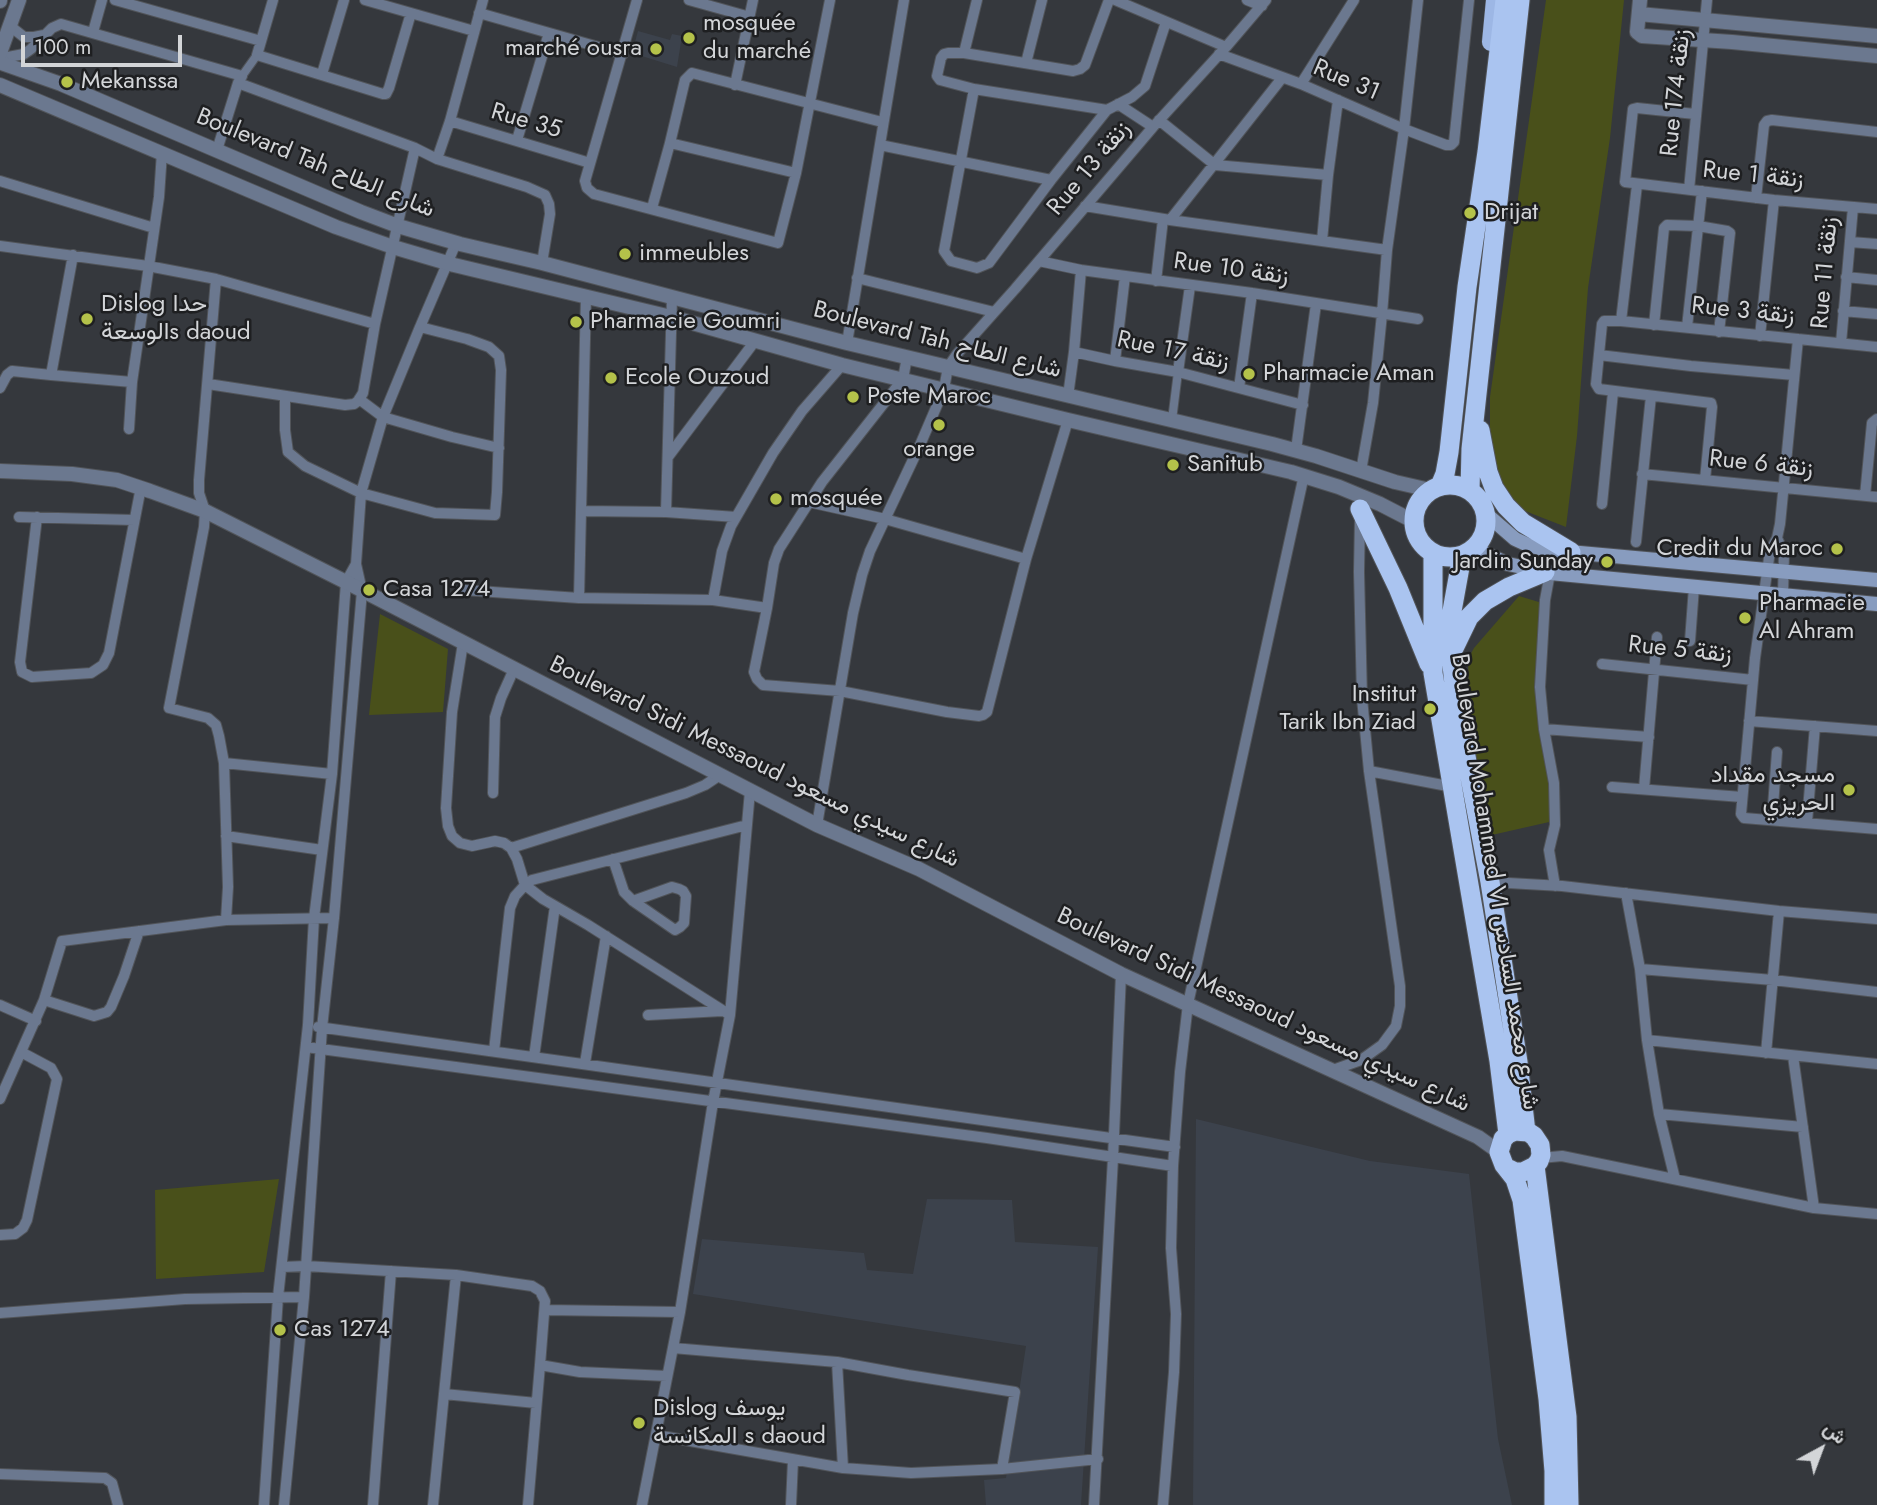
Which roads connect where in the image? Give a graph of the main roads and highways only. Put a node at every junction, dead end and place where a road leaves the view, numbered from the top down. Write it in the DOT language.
graph roads {
  1 [pos="1495,0"];
  2 [pos="1505,0"];
  3 [pos="1520,0"];
  4 [pos="1528,0"];
  5 [pos="1516,29"];
  6 [pos="1487,152"];
  7 [pos="1477,408"];
  8 [pos="1435,488"];
  9 [pos="1470,491"];
  10 [pos="1360,502"];
  11 [pos="1485,513"];
  12 [pos="1468,552"];
  13 [pos="1571,552"];
  14 [pos="1433,553"];
  15 [pos="1548,572"];
  16 [pos="1877,580"];
  17 [pos="1877,604"];
  18 [pos="1451,655"];
  19 [pos="1433,673"];
  20 [pos="1521,1146"];
  21 [pos="1554,1505"];
  22 [pos="1569,1505"];
  1 -- 6 [label="main road"];
  2 -- 6 [label="highway"];
  3 -- 5 [label="highway"];
  4 -- 5 [label="main road"];
  5 -- 7 [label="highway"];
  6 -- 8 [label="highway"];
  7 -- 9 [label="highway"];
  7 -- 13 [label="highway"];
  8 -- 9 [label="highway"];
  8 -- 14 [label="highway"];
  9 -- 11 [label="highway"];
  10 -- 19 [label="highway"];
  11 -- 12 [label="highway"];
  11 -- 13 [label="main road"];
  12 -- 14 [label="highway"];
  12 -- 15 [label="main road"];
  12 -- 18 [label="highway, Boulevard Mohammed VI شارع محمد السادس"];
  13 -- 16 [label="main road"];
  14 -- 19 [label="highway, Boulevard Mohammed VI شارع محمد السادس"];
  15 -- 17 [label="main road"];
  15 -- 18 [label="highway"];
  18 -- 20 [label="highway, Boulevard Mohammed VI شارع محمد السادس"];
  19 -- 20 [label="highway, Boulevard Mohammed VI شارع محمد السادس"];
  20 -- 21 [label="highway, Boulevard Mohammed VI شارع محمد السادس"];
  20 -- 22 [label="highway, Boulevard Mohammed VI شارع محمد السادس"];
}
